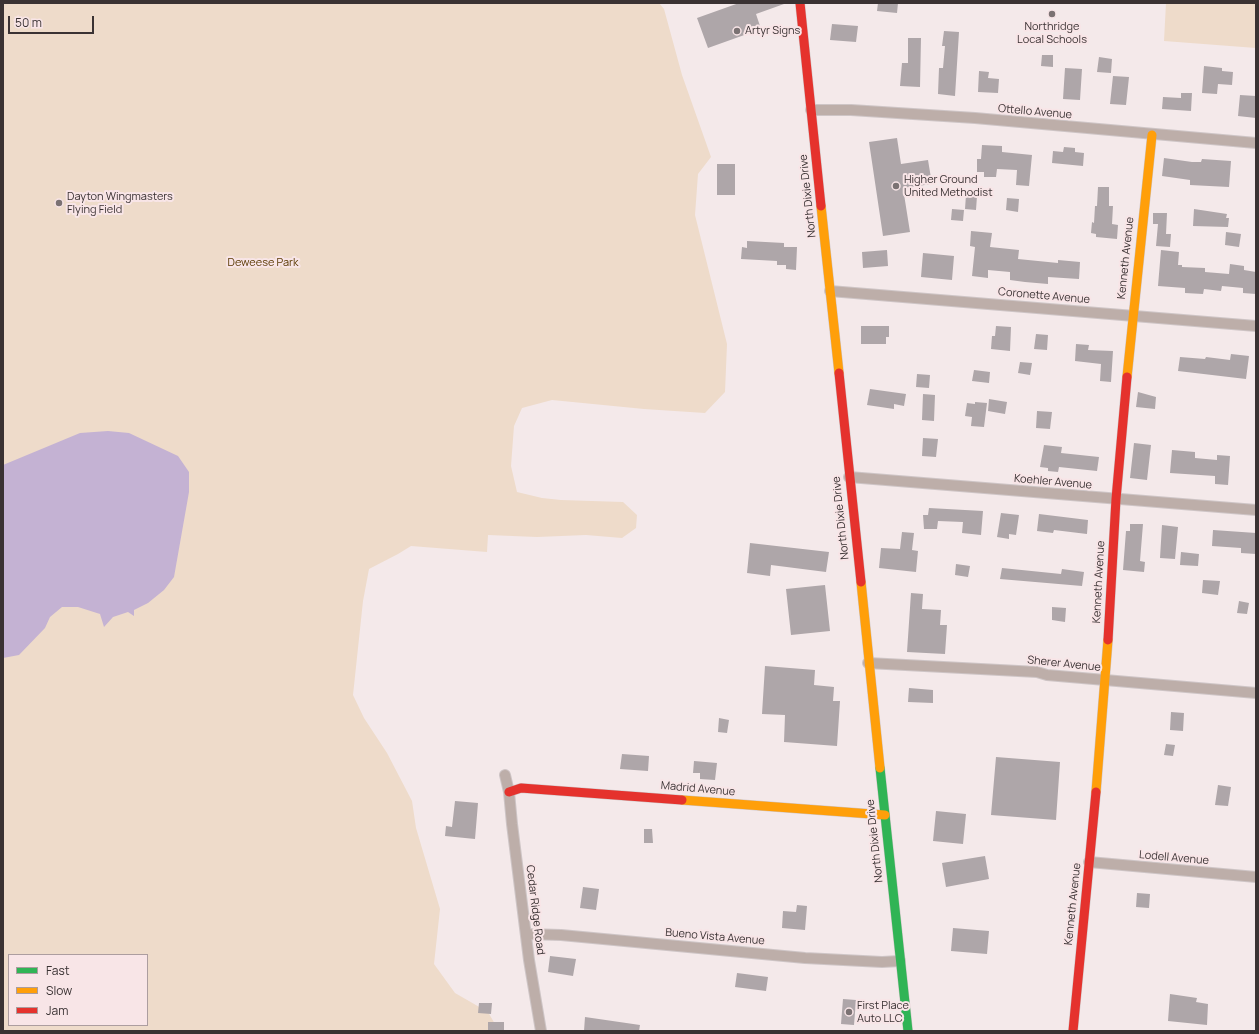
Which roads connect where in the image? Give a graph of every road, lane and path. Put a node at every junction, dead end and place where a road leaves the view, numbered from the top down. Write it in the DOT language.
graph roads {
  1 [pos="800,3"];
  2 [pos="811,110"];
  3 [pos="1152,135"];
  4 [pos="1256,142"];
  5 [pos="830,291"];
  6 [pos="1132,316"];
  7 [pos="1256,326"];
  8 [pos="849,477"];
  9 [pos="1116,499"];
  10 [pos="1256,510"];
  11 [pos="868,663"];
  12 [pos="1106,680"];
  13 [pos="1256,693"];
  14 [pos="505,774"];
  15 [pos="509,792"];
  16 [pos="885,815"];
  17 [pos="1089,862"];
  18 [pos="1256,877"];
  19 [pos="526,934"];
  20 [pos="900,961"];
  21 [pos="541,1031"];
  22 [pos="908,1031"];
  23 [pos="1073,1031"];
  1 -- 2 [label="street, North Dixie Drive"];
  2 -- 3 [label="street, Ottello Avenue"];
  2 -- 5 [label="street, North Dixie Drive"];
  3 -- 4 [label="street, Ottello Avenue"];
  3 -- 6 [label="street, Kenneth Avenue"];
  5 -- 6 [label="street, Coronette Avenue"];
  5 -- 8 [label="street, North Dixie Drive"];
  6 -- 7 [label="street, Coronette Avenue"];
  6 -- 9 [label="street, Kenneth Avenue"];
  8 -- 9 [label="street, Koehler Avenue"];
  8 -- 11 [label="street, North Dixie Drive"];
  9 -- 10 [label="street, Koehler Avenue"];
  9 -- 12 [label="street, Kenneth Avenue"];
  11 -- 12 [label="street, Sherer Avenue"];
  11 -- 16 [label="street, North Dixie Drive"];
  12 -- 13 [label="street, Sherer Avenue"];
  12 -- 17 [label="street, Kenneth Avenue"];
  14 -- 15 [label="street, Cedar Ridge Road"];
  15 -- 16 [label="street, Madrid Avenue"];
  15 -- 19 [label="street, Cedar Ridge Road"];
  16 -- 20 [label="street, North Dixie Drive"];
  17 -- 18 [label="street, Lodell Avenue"];
  17 -- 23 [label="street, Kenneth Avenue"];
  19 -- 20 [label="street, Bueno Vista Avenue"];
  19 -- 21 [label="street, Cedar Ridge Road"];
  20 -- 22 [label="street, North Dixie Drive"];
}
